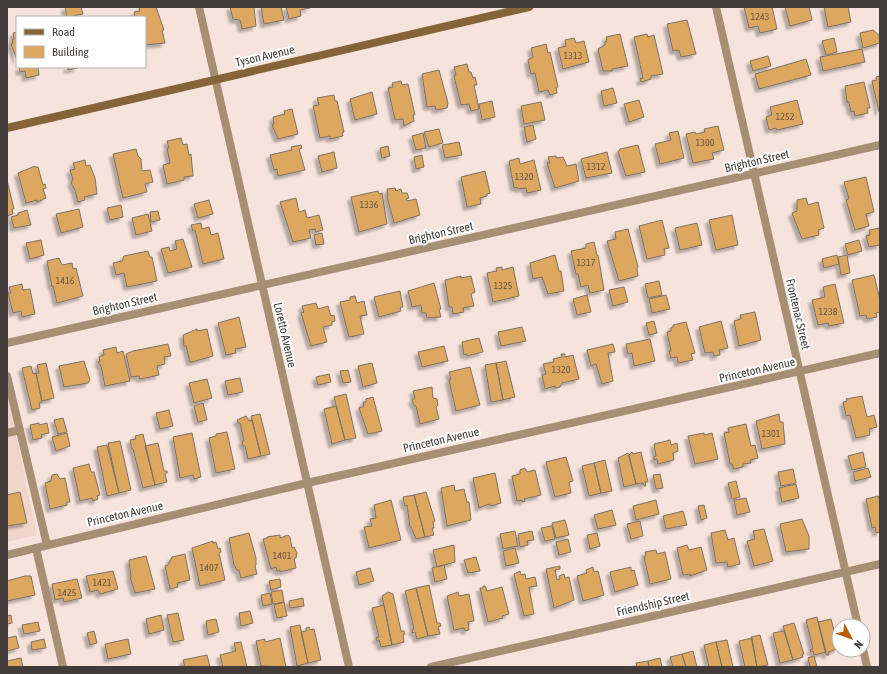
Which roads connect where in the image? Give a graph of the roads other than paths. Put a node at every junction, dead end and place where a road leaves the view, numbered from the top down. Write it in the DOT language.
graph roads {
  1 [pos="199,7"];
  2 [pos="529,7"];
  3 [pos="716,7"];
  4 [pos="216,80"];
  5 [pos="7,128"];
  6 [pos="880,145"];
  7 [pos="754,175"];
  8 [pos="261,285"];
  9 [pos="7,343"];
  10 [pos="880,353"];
  11 [pos="799,372"];
  12 [pos="7,376"];
  13 [pos="20,430"];
  14 [pos="7,433"];
  15 [pos="307,483"];
  16 [pos="47,545"];
  17 [pos="36,548"];
  18 [pos="7,555"];
  19 [pos="880,564"];
  20 [pos="845,572"];
  21 [pos="856,618"];
  22 [pos="63,667"];
  23 [pos="349,667"];
  24 [pos="431,667"];
  1 -- 4 [label="street, Loretto Avenue"];
  2 -- 4 [label="street, Tyson Avenue"];
  3 -- 7 [label="street, Frontenac Street"];
  4 -- 5 [label="street, Tyson Avenue"];
  4 -- 8 [label="street, Loretto Avenue"];
  6 -- 7 [label="street, Brighton Street"];
  7 -- 8 [label="street, Brighton Street"];
  7 -- 11 [label="street, Frontenac Street"];
  8 -- 9 [label="street, Brighton Street"];
  8 -- 15 [label="street, Loretto Avenue"];
  10 -- 11 [label="street, Princeton Avenue"];
  11 -- 15 [label="street, Princeton Avenue"];
  11 -- 20 [label="street, Frontenac Street"];
  12 -- 13 [label="street"];
  13 -- 14 [label="street"];
  13 -- 16 [label="street"];
  15 -- 16 [label="street, Princeton Avenue"];
  15 -- 23 [label="street, Loretto Avenue"];
  16 -- 17 [label="street, Princeton Avenue"];
  17 -- 18 [label="street, Princeton Avenue"];
  17 -- 22 [label="street"];
  19 -- 20 [label="street, Friendship Street"];
  20 -- 21 [label="street, Frontenac Street"];
  20 -- 24 [label="street, Friendship Street"];
}
